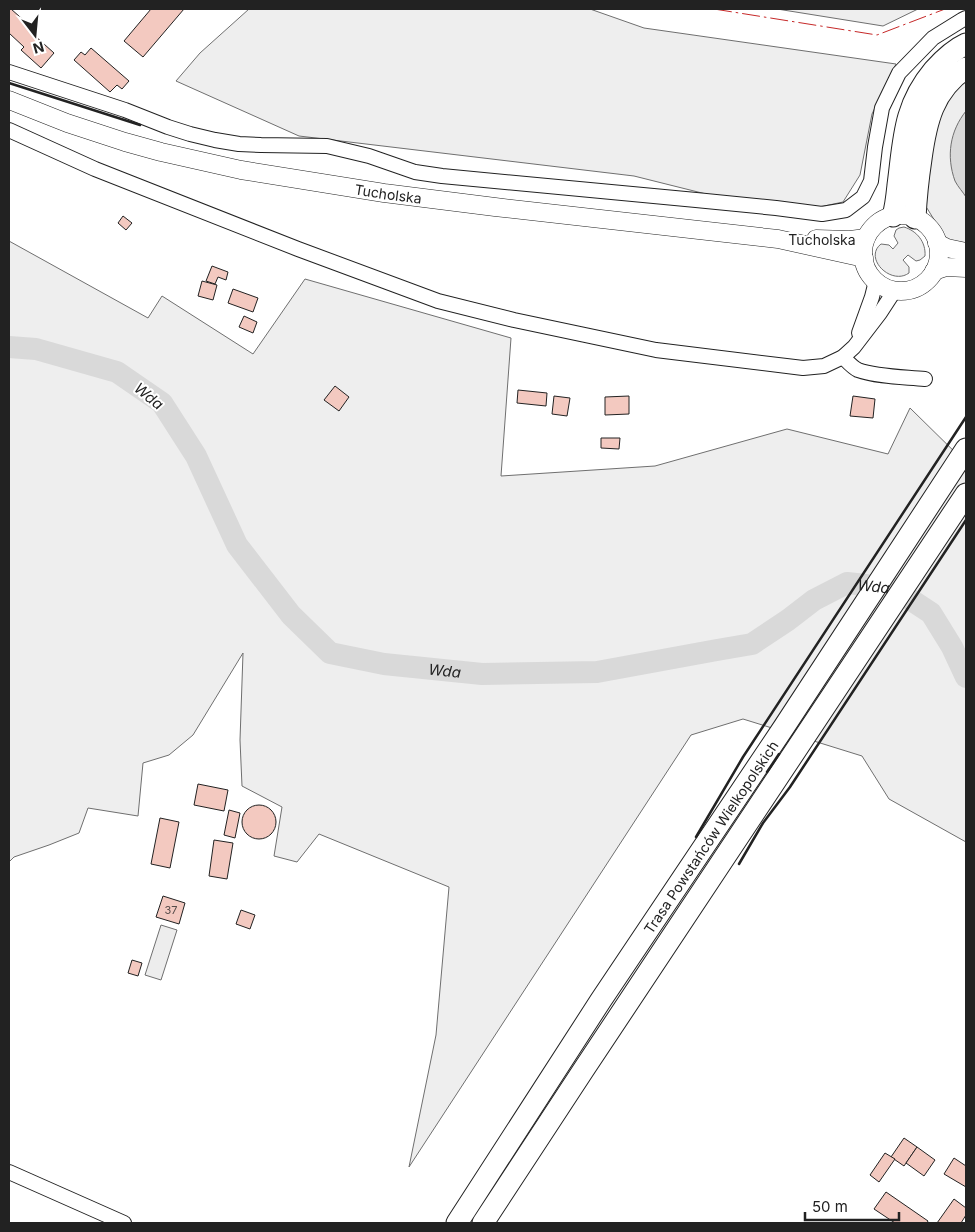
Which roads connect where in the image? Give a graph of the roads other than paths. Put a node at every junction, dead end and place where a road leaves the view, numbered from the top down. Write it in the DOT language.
graph roads {
  1 [pos="966,18"];
  2 [pos="966,44"];
  3 [pos="966,68"];
  4 [pos="9,72"];
  5 [pos="9,100"];
  6 [pos="9,130"];
  7 [pos="893,216"];
  8 [pos="915,218"];
  9 [pos="866,238"];
  10 [pos="778,239"];
  11 [pos="937,243"];
  12 [pos="966,252"];
  13 [pos="864,258"];
  14 [pos="966,268"];
  15 [pos="934,271"];
  16 [pos="876,281"];
  17 [pos="895,290"];
  18 [pos="854,347"];
  19 [pos="843,357"];
  20 [pos="926,379"];
  21 [pos="966,449"];
  22 [pos="966,494"];
  23 [pos="9,1172"];
  24 [pos="124,1223"];
  25 [pos="457,1223"];
  26 [pos="483,1223"];
  1 -- 4 [label="street"];
  2 -- 7 [label="highway"];
  3 -- 8 [label="highway"];
  5 -- 10 [label="main road, Tucholska"];
  6 -- 19 [label="street"];
  7 -- 8 [label="main road"];
  7 -- 9 [label="main road"];
  8 -- 11 [label="main road"];
  9 -- 10 [label="main road, Tucholska"];
  9 -- 13 [label="main road"];
  10 -- 13 [label="main road, Tucholska"];
  11 -- 12 [label="main road"];
  11 -- 15 [label="main road"];
  13 -- 16 [label="main road"];
  14 -- 15 [label="main road"];
  15 -- 17 [label="main road"];
  16 -- 17 [label="main road"];
  16 -- 18 [label="street"];
  17 -- 18 [label="street"];
  18 -- 19 [label="street"];
  19 -- 20 [label="street"];
  21 -- 25 [label="highway, Trasa Powstańców Wielkopolskich"];
  22 -- 26 [label="highway, Trasa Powstańców Wielkopolskich"];
  23 -- 24 [label="street"];
}
